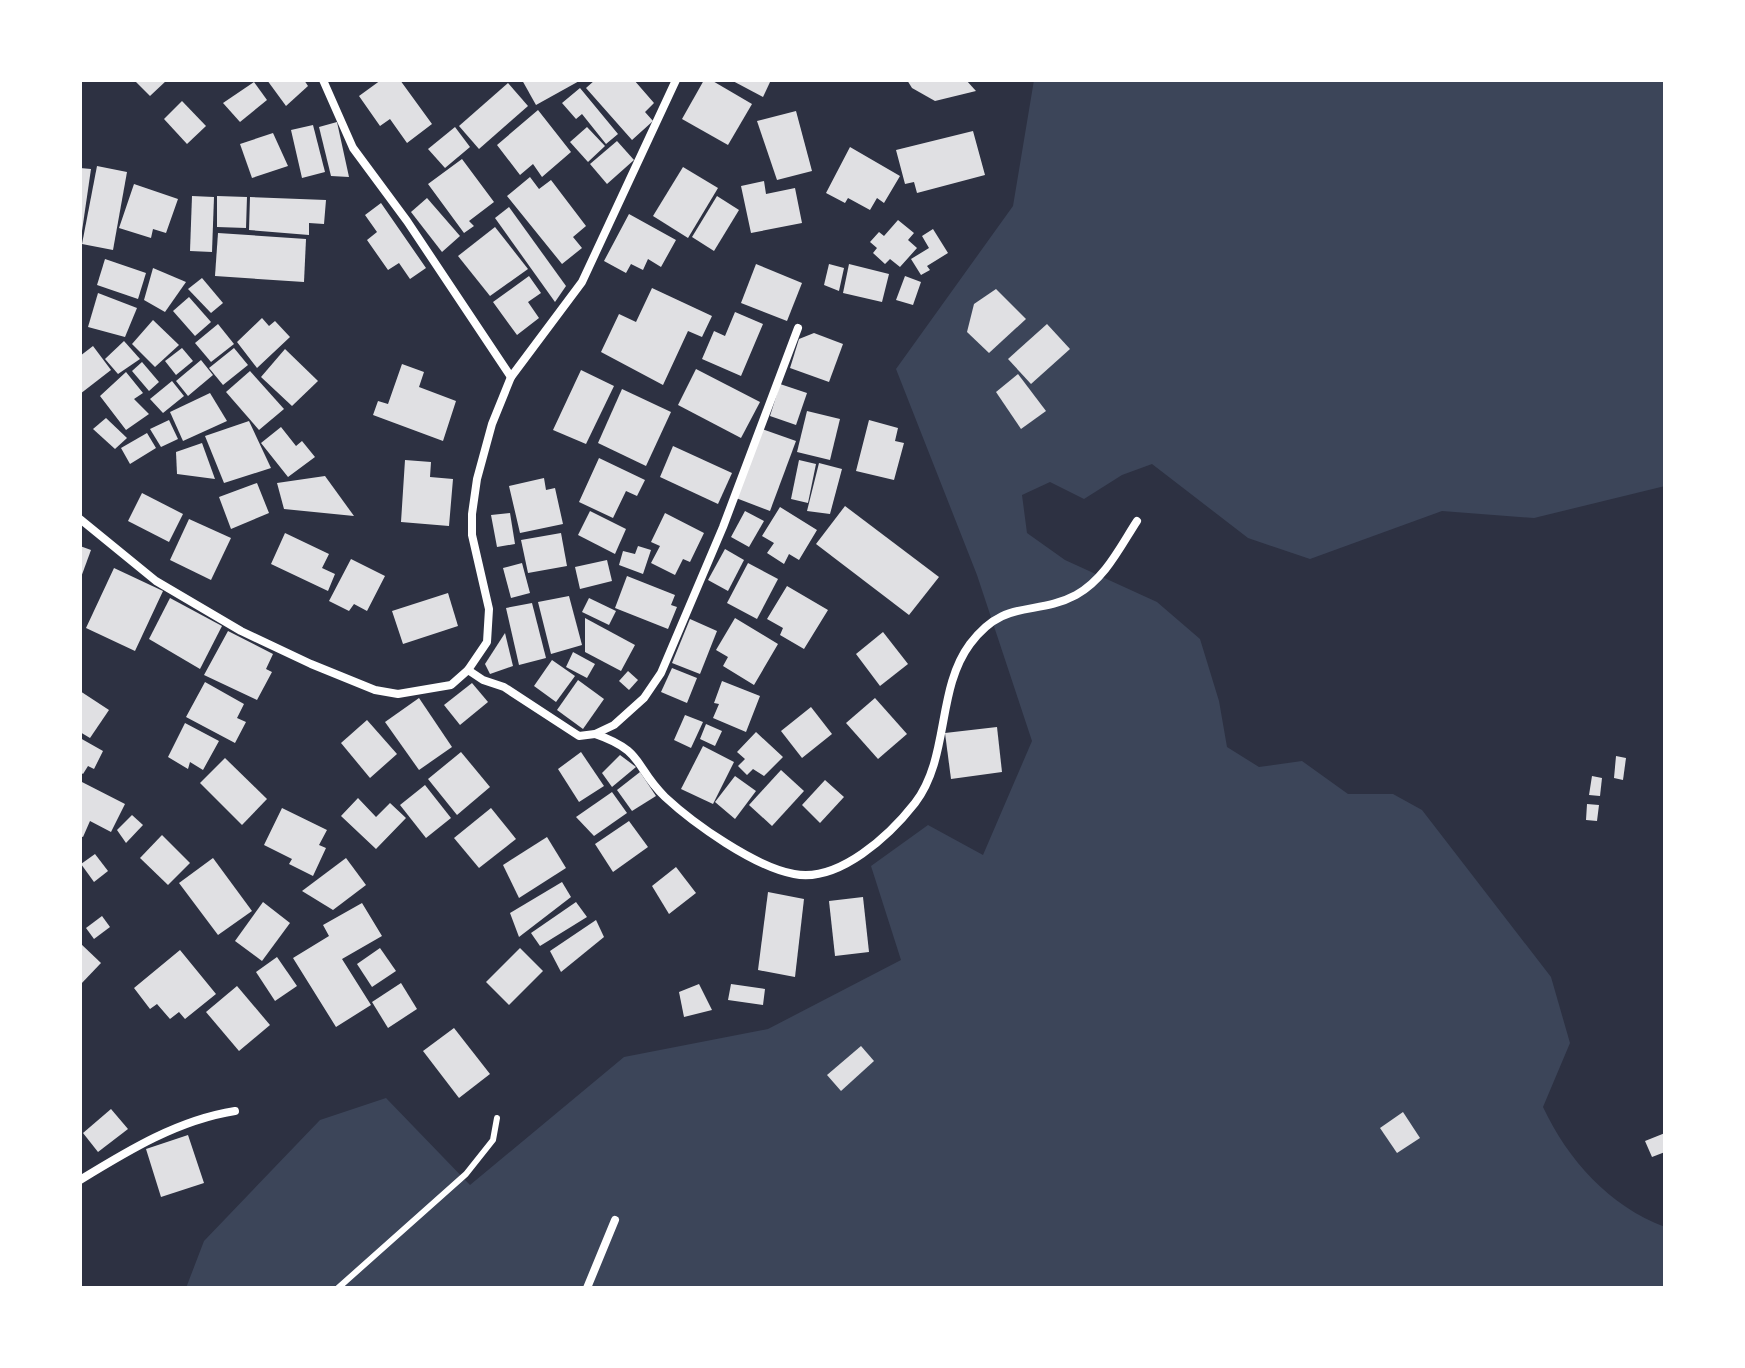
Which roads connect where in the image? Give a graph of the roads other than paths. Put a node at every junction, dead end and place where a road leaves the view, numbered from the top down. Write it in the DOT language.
graph roads {
  1 [pos="323,80"];
  2 [pos="676,80"];
  3 [pos="798,328"];
  4 [pos="511,377"];
  5 [pos="80,519"];
  6 [pos="1137,521"];
  7 [pos="468,670"];
  8 [pos="595,734"];
  9 [pos="235,1111"];
  10 [pos="497,1118"];
  11 [pos="80,1180"];
  12 [pos="615,1220"];
  13 [pos="338,1288"];
  14 [pos="587,1288"];
  1 -- 4 [label="street"];
  2 -- 4 [label="street"];
  3 -- 8 [label="street"];
  4 -- 7 [label="street"];
  5 -- 7 [label="street"];
  6 -- 8 [label="street"];
  7 -- 8 [label="street"];
  9 -- 11 [label="street"];
  10 -- 13 [label="lane"];
  12 -- 14 [label="street"];
}
